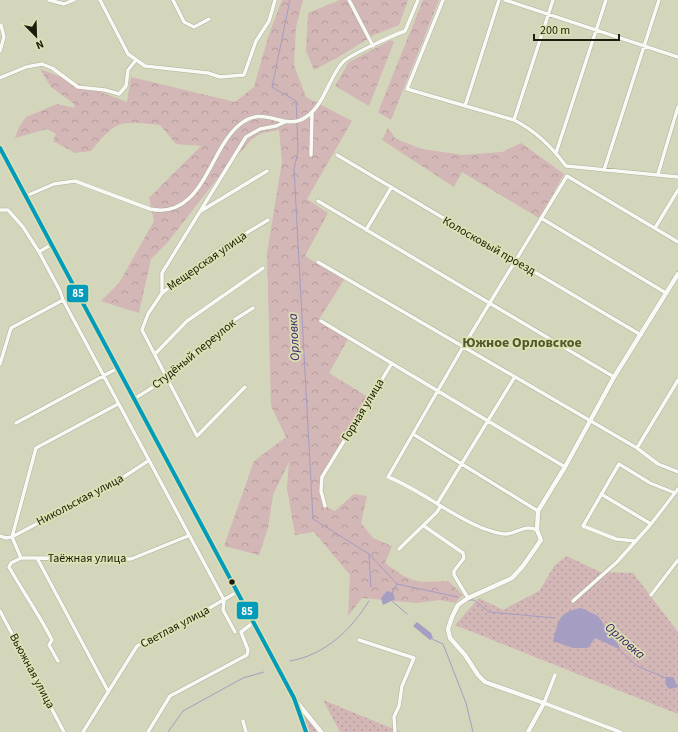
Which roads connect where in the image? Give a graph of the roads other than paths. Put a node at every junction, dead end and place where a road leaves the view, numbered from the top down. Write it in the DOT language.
graph roads {
  1 [pos="49,0"];
  2 [pos="74,0"];
  3 [pos="100,0"];
  4 [pos="173,0"];
  5 [pos="275,0"];
  6 [pos="349,0"];
  7 [pos="418,0"];
  8 [pos="443,0"];
  9 [pos="499,0"];
  10 [pos="505,0"];
  11 [pos="553,0"];
  12 [pos="606,0"];
  13 [pos="659,0"];
  14 [pos="548,14"];
  15 [pos="209,20"];
  16 [pos="1,25"];
  17 [pos="596,29"];
  18 [pos="373,46"];
  19 [pos="643,46"];
  20 [pos="0,51"];
  21 [pos="678,57"];
  22 [pos="136,60"];
  23 [pos="0,78"];
  24 [pos="465,106"];
  25 [pos="678,108"];
  26 [pos="312,113"];
  27 [pos="514,120"];
  28 [pos="286,122"];
  29 [pos="0,148"];
  30 [pos="556,153"];
  31 [pos="312,155"];
  32 [pos="338,155"];
  33 [pos="604,170"];
  34 [pos="266,171"];
  35 [pos="658,174"];
  36 [pos="678,177"];
  37 [pos="391,188"];
  38 [pos="678,190"];
  39 [pos="26,196"];
  40 [pos="318,201"];
  41 [pos="0,210"];
  42 [pos="200,211"];
  43 [pos="541,218"];
  44 [pos="268,220"];
  45 [pos="655,228"];
  46 [pos="366,230"];
  47 [pos="678,242"];
  48 [pos="52,244"];
  49 [pos="39,252"];
  50 [pos="514,261"];
  51 [pos="318,262"];
  52 [pos="263,268"];
  53 [pos="678,274"];
  54 [pos="162,293"];
  55 [pos="666,293"];
  56 [pos="63,300"];
  57 [pos="489,304"];
  58 [pos="253,308"];
  59 [pos="321,321"];
  60 [pos="641,335"];
  61 [pos="463,347"];
  62 [pos="155,354"];
  63 [pos="0,364"];
  64 [pos="392,364"];
  65 [pos="118,368"];
  66 [pos="102,375"];
  67 [pos="614,377"];
  68 [pos="167,378"];
  69 [pos="514,378"];
  70 [pos="678,380"];
  71 [pos="245,388"];
  72 [pos="438,392"];
  73 [pos="134,399"];
  74 [pos="118,404"];
  75 [pos="488,421"];
  76 [pos="588,421"];
  77 [pos="16,423"];
  78 [pos="413,434"];
  79 [pos="637,448"];
  80 [pos="148,461"];
  81 [pos="462,464"];
  82 [pos="565,467"];
  83 [pos="678,472"];
  84 [pos="677,491"];
  85 [pos="601,494"];
  86 [pos="325,506"];
  87 [pos="439,506"];
  88 [pos="538,511"];
  89 [pos="651,524"];
  90 [pos="424,526"];
  91 [pos="537,530"];
  92 [pos="0,536"];
  93 [pos="188,536"];
  94 [pos="12,537"];
  95 [pos="635,541"];
  96 [pos="399,549"];
  97 [pos="21,558"];
  98 [pos="37,558"];
  99 [pos="678,560"];
  100 [pos="237,592"];
  101 [pos="651,595"];
  102 [pos="468,598"];
  103 [pos="224,600"];
  104 [pos="574,601"];
  105 [pos="0,611"];
  106 [pos="254,622"];
  107 [pos="235,632"];
  108 [pos="359,640"];
  109 [pos="58,661"];
  110 [pos="555,675"];
  111 [pos="108,691"];
  112 [pos="294,698"];
  113 [pos="544,703"];
  114 [pos="243,722"];
  115 [pos="64,732"];
  116 [pos="83,732"];
  117 [pos="148,732"];
  118 [pos="246,732"];
  119 [pos="306,732"];
  120 [pos="321,732"];
  121 [pos="395,732"];
  122 [pos="528,732"];
  123 [pos="620,732"];
  1 -- 2 [label="street"];
  3 -- 22 [label="street"];
  4 -- 15 [label="street"];
  5 -- 22 [label="street"];
  6 -- 18 [label="street"];
  7 -- 18 [label="street"];
  8 -- 24 [label="street"];
  9 -- 24 [label="street"];
  10 -- 14 [label="street"];
  11 -- 14 [label="street"];
  12 -- 17 [label="street"];
  13 -- 19 [label="street"];
  14 -- 17 [label="street"];
  14 -- 27 [label="street"];
  16 -- 20 [label="street"];
  17 -- 19 [label="street"];
  17 -- 30 [label="street"];
  18 -- 26 [label="street"];
  19 -- 21 [label="street"];
  19 -- 33 [label="street"];
  22 -- 23 [label="street"];
  24 -- 27 [label="street"];
  25 -- 35 [label="street"];
  26 -- 28 [label="street"];
  26 -- 31 [label="street"];
  27 -- 30 [label="street"];
  28 -- 39 [label="street"];
  28 -- 42 [label="street"];
  29 -- 39 [label="main road"];
  30 -- 33 [label="street"];
  32 -- 37 [label="street, Колосковый проезд"];
  33 -- 35 [label="street"];
  34 -- 42 [label="street"];
  35 -- 36 [label="street"];
  37 -- 46 [label="street"];
  37 -- 50 [label="street, Колосковый проезд"];
  38 -- 45 [label="street"];
  39 -- 48 [label="main road"];
  40 -- 46 [label="street"];
  41 -- 49 [label="street"];
  42 -- 54 [label="street"];
  43 -- 45 [label="street"];
  43 -- 50 [label="street"];
  43 -- 55 [label="street"];
  44 -- 54 [label="street, Мещерская улица"];
  45 -- 47 [label="street"];
  46 -- 57 [label="street"];
  48 -- 49 [label="street"];
  48 -- 65 [label="main road"];
  49 -- 56 [label="street"];
  50 -- 57 [label="street"];
  50 -- 60 [label="street, Колосковый проезд"];
  51 -- 61 [label="street"];
  52 -- 62 [label="street"];
  53 -- 55 [label="main road"];
  54 -- 62 [label="street, Мещерская улица"];
  55 -- 60 [label="main road"];
  56 -- 63 [label="street"];
  56 -- 66 [label="street"];
  57 -- 61 [label="street"];
  57 -- 67 [label="street"];
  58 -- 68 [label="street, Студёный переулок"];
  59 -- 64 [label="street"];
  60 -- 67 [label="main road"];
  61 -- 69 [label="street"];
  61 -- 72 [label="street"];
  62 -- 68 [label="street"];
  64 -- 72 [label="street"];
  64 -- 86 [label="street, Горная улица"];
  65 -- 66 [label="street"];
  65 -- 73 [label="main road"];
  66 -- 74 [label="street"];
  66 -- 77 [label="street"];
  67 -- 76 [label="main road"];
  68 -- 71 [label="street"];
  68 -- 73 [label="street, Студёный переулок"];
  69 -- 75 [label="street"];
  69 -- 76 [label="street"];
  70 -- 79 [label="street"];
  72 -- 75 [label="street"];
  72 -- 78 [label="street"];
  73 -- 100 [label="main road"];
  74 -- 80 [label="street"];
  74 -- 94 [label="street"];
  75 -- 81 [label="street"];
  75 -- 82 [label="street"];
  76 -- 79 [label="street"];
  76 -- 82 [label="main road"];
  78 -- 81 [label="street"];
  78 -- 87 [label="street"];
  79 -- 83 [label="street"];
  80 -- 93 [label="street"];
  80 -- 94 [label="street, Никольская улица"];
  81 -- 87 [label="street"];
  81 -- 88 [label="street"];
  82 -- 88 [label="main road"];
  84 -- 85 [label="street"];
  84 -- 89 [label="street"];
  85 -- 89 [label="street"];
  85 -- 95 [label="street"];
  87 -- 90 [label="street"];
  87 -- 91 [label="street"];
  88 -- 91 [label="main road"];
  89 -- 95 [label="street"];
  90 -- 96 [label="street"];
  90 -- 102 [label="street"];
  91 -- 102 [label="main road"];
  92 -- 94 [label="street"];
  93 -- 98 [label="street, Таёжная улица"];
  93 -- 103 [label="street"];
  94 -- 97 [label="street"];
  95 -- 104 [label="street"];
  97 -- 98 [label="street, Таёжная улица"];
  97 -- 109 [label="street"];
  98 -- 111 [label="street"];
  99 -- 101 [label="street"];
  100 -- 103 [label="street, Светлая улица"];
  100 -- 106 [label="main road"];
  102 -- 113 [label="main road"];
  103 -- 107 [label="street"];
  103 -- 111 [label="street, Светлая улица"];
  105 -- 115 [label="street, Вьюжная улица"];
  106 -- 112 [label="main road"];
  106 -- 117 [label="street"];
  108 -- 121 [label="street"];
  110 -- 113 [label="street"];
  111 -- 116 [label="street, Светлая улица"];
  112 -- 119 [label="main road"];
  112 -- 120 [label="main road"];
  113 -- 122 [label="main road"];
  113 -- 123 [label="street"];
  114 -- 118 [label="street"];
}
